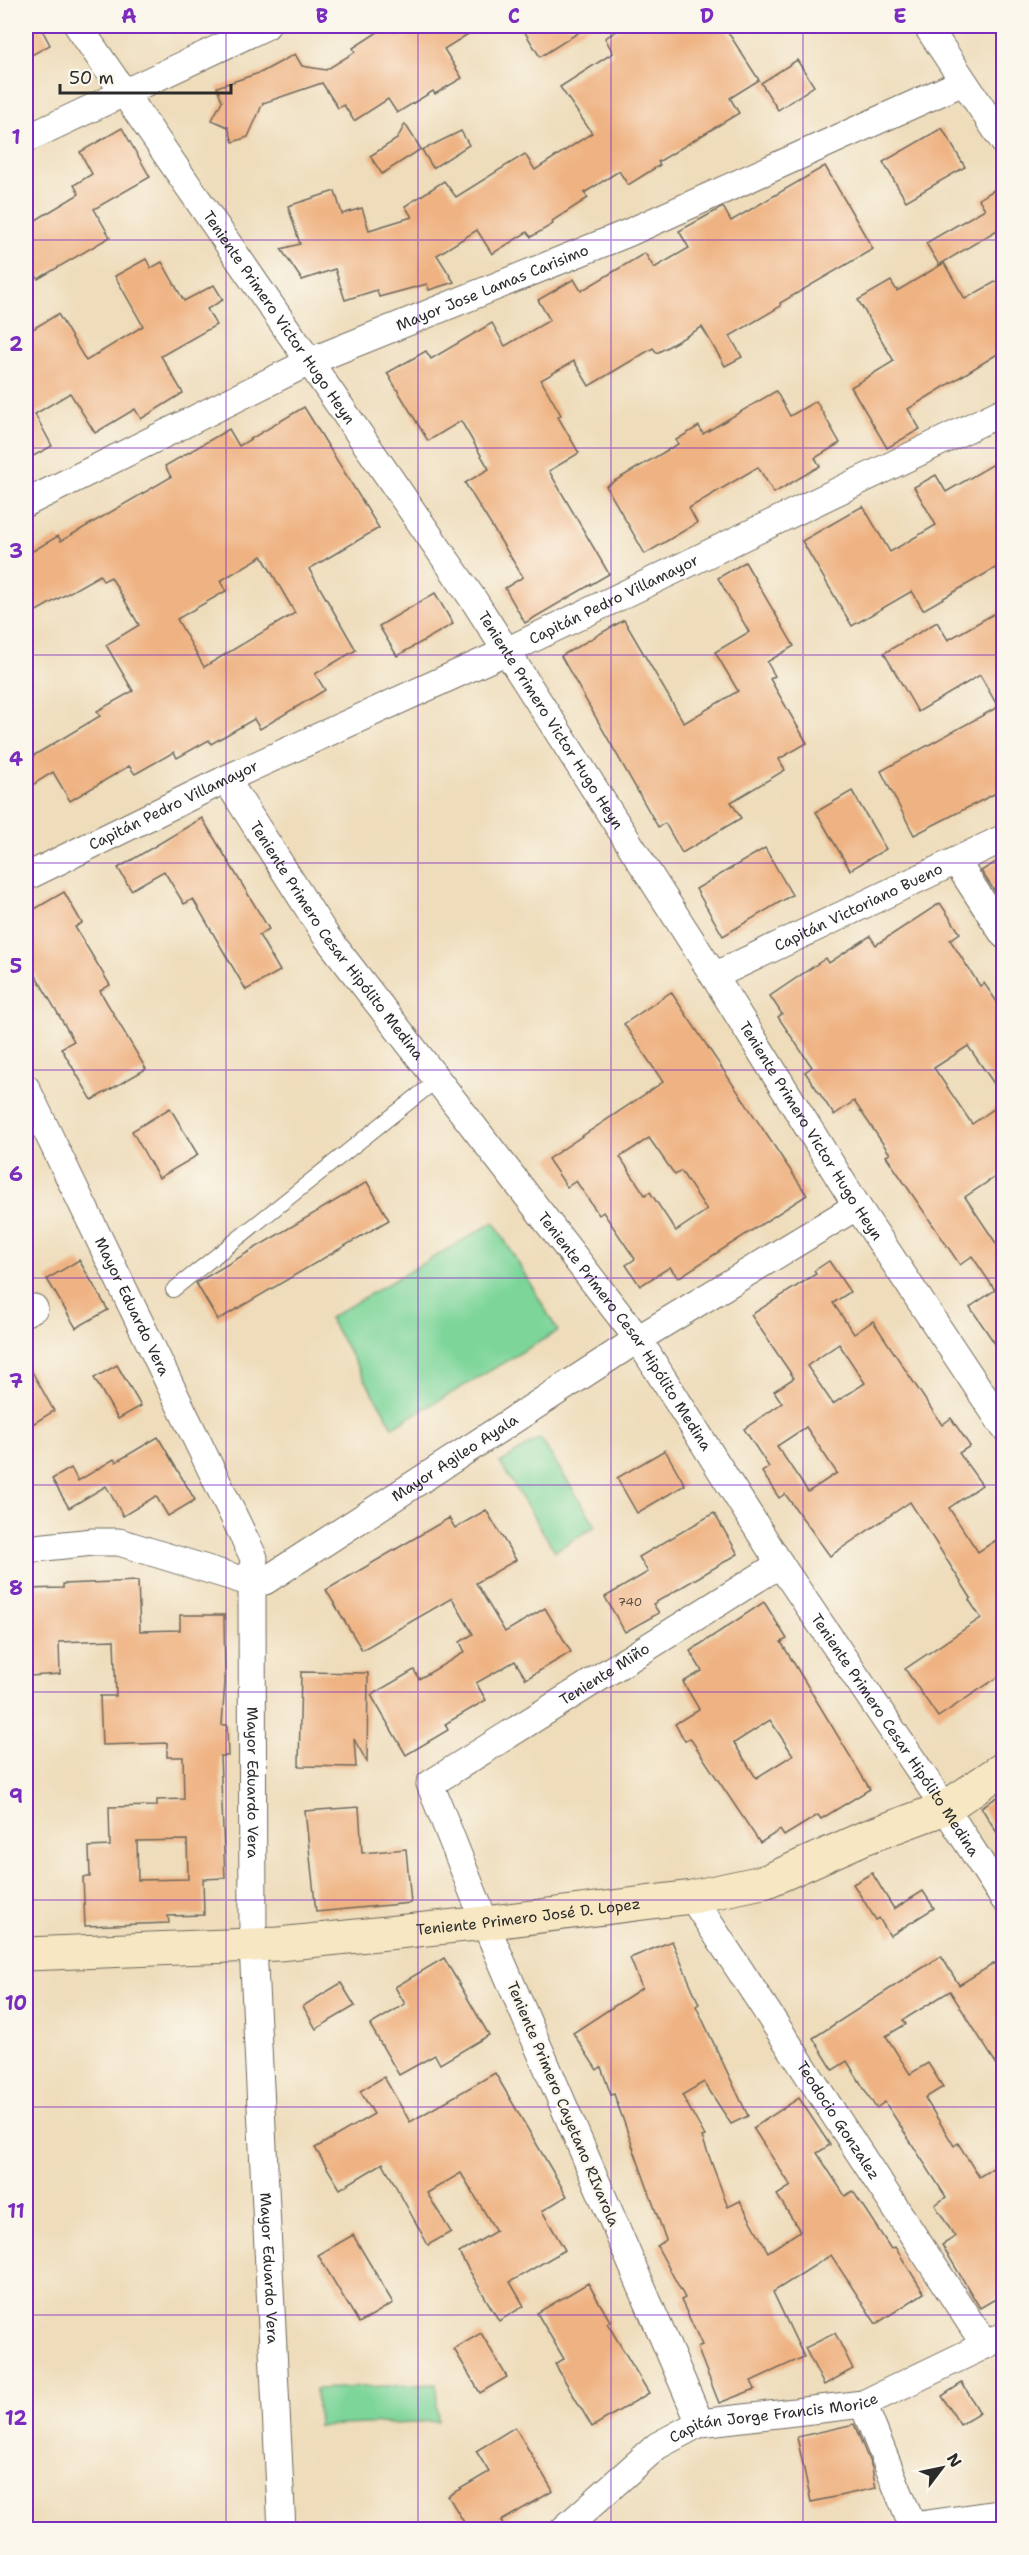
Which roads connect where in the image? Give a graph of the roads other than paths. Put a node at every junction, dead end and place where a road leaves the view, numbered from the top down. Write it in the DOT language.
graph roads {
  1 [pos="78,26"];
  2 [pos="266,26"];
  3 [pos="927,26"];
  4 [pos="963,82"];
  5 [pos="124,92"];
  6 [pos="26,139"];
  7 [pos="1004,142"];
  8 [pos="311,361"];
  9 [pos="1004,411"];
  10 [pos="26,503"];
  11 [pos="507,651"];
  12 [pos="226,779"];
  13 [pos="1004,838"];
  14 [pos="956,861"];
  15 [pos="26,878"];
  16 [pos="1004,935"];
  17 [pos="714,976"];
  18 [pos="437,1080"];
  19 [pos="26,1088"];
  20 [pos="857,1206"];
  21 [pos="172,1290"];
  22 [pos="638,1339"];
  23 [pos="1004,1427"];
  24 [pos="26,1549"];
  25 [pos="780,1564"];
  26 [pos="252,1582"];
  27 [pos="1004,1768"];
  28 [pos="430,1784"];
  29 [pos="945,1808"];
  30 [pos="693,1897"];
  31 [pos="1004,1899"];
  32 [pos="485,1923"];
  33 [pos="253,1946"];
  34 [pos="26,1954"];
  35 [pos="994,2340"];
  36 [pos="863,2404"];
  37 [pos="700,2423"];
  38 [pos="1004,2513"];
  39 [pos="913,2528"];
  40 [pos="282,2529"];
  41 [pos="563,2529"];
  1 -- 5 [label="street, Teniente Primero Victor Hugo Heyn"];
  2 -- 5 [label="street"];
  3 -- 4 [label="street"];
  4 -- 7 [label="street"];
  4 -- 8 [label="street, Mayor Jose Lamas Carisimo"];
  5 -- 6 [label="street"];
  5 -- 8 [label="street, Teniente Primero Victor Hugo Heyn"];
  8 -- 10 [label="street, Mayor Jose Lamas Carisimo"];
  8 -- 11 [label="street, Teniente Primero Victor Hugo Heyn"];
  9 -- 11 [label="street, Capitán Pedro Villamayor"];
  11 -- 12 [label="street, Capitán Pedro Villamayor"];
  11 -- 17 [label="street, Teniente Primero Victor Hugo Heyn"];
  12 -- 15 [label="street, Capitán Pedro Villamayor"];
  12 -- 18 [label="street, Teniente Primero Cesar Hipólito Medina"];
  13 -- 14 [label="street, Capitán Victoriano Bueno"];
  14 -- 16 [label="street"];
  14 -- 17 [label="street, Capitán Victoriano Bueno"];
  17 -- 20 [label="street, Teniente Primero Victor Hugo Heyn"];
  18 -- 21 [label="lane"];
  18 -- 22 [label="street, Teniente Primero Cesar Hipólito Medina"];
  19 -- 26 [label="street, Mayor Eduardo Vera"];
  20 -- 22 [label="street, Mayor Agileo Ayala"];
  20 -- 23 [label="street, Teniente Primero Victor Hugo Heyn"];
  22 -- 25 [label="street, Teniente Primero Cesar Hipólito Medina"];
  22 -- 26 [label="street, Mayor Agileo Ayala"];
  24 -- 26 [label="street"];
  25 -- 28 [label="street, Teniente Miño"];
  25 -- 29 [label="street, Teniente Primero Cesar Hipólito Medina"];
  26 -- 33 [label="street, Mayor Eduardo Vera"];
  27 -- 29 [label="street, Teniente Primero José D. Lopez"];
  28 -- 32 [label="street, Teniente Primero Cayetano RIvarola"];
  29 -- 30 [label="street, Teniente Primero José D. Lopez"];
  29 -- 31 [label="street, Teniente Primero Cesar Hipólito Medina"];
  30 -- 32 [label="street, Teniente Primero José D. Lopez"];
  30 -- 35 [label="street, Teodocio Gonzalez"];
  32 -- 33 [label="street, Teniente Primero José D. Lopez"];
  32 -- 37 [label="street, Teniente Primero Cayetano RIvarola"];
  33 -- 34 [label="street, Teniente Primero José D. Lopez"];
  33 -- 40 [label="street, Mayor Eduardo Vera"];
  35 -- 36 [label="street, Capitán Jorge Francis Morice"];
  36 -- 37 [label="street, Capitán Jorge Francis Morice"];
  36 -- 39 [label="street"];
  37 -- 41 [label="street, Capitán Jorge Francis Morice"];
  38 -- 39 [label="street"];
}
